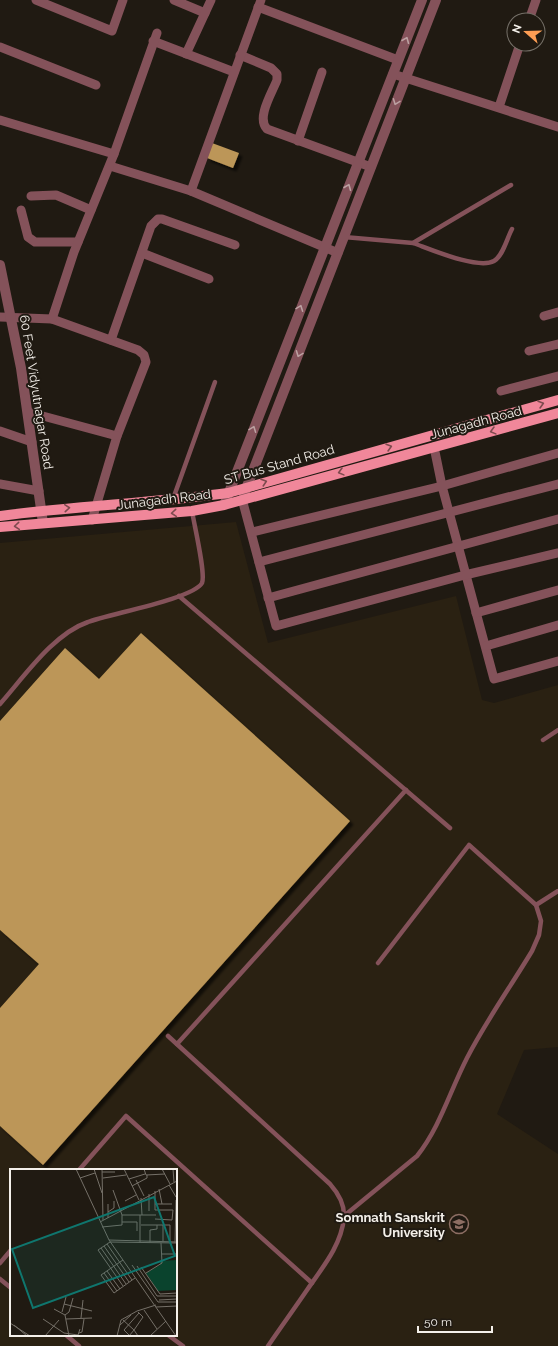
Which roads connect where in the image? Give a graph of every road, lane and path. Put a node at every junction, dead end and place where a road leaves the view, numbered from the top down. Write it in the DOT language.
graph roads {
  1 [pos="36,0"];
  2 [pos="123,0"];
  3 [pos="174,0"];
  4 [pos="211,0"];
  5 [pos="422,0"];
  6 [pos="436,0"];
  7 [pos="536,0"];
  8 [pos="59,4"];
  9 [pos="259,4"];
  10 [pos="205,12"];
  11 [pos="532,12"];
  12 [pos="0,47"];
  13 [pos="517,52"];
  14 [pos="186,54"];
  15 [pos="240,55"];
  16 [pos="398,60"];
  17 [pos="234,72"];
  18 [pos="322,72"];
  19 [pos="393,74"];
  20 [pos="406,78"];
  21 [pos="96,85"];
  22 [pos="499,108"];
  23 [pos="0,120"];
  24 [pos="373,123"];
  25 [pos="558,126"];
  26 [pos="386,128"];
  27 [pos="298,141"];
  28 [pos="114,154"];
  29 [pos="358,162"];
  30 [pos="110,166"];
  31 [pos="371,167"];
  32 [pos="511,185"];
  33 [pos="191,191"];
  34 [pos="31,196"];
  35 [pos="21,210"];
  36 [pos="91,210"];
  37 [pos="512,229"];
  38 [pos="344,237"];
  39 [pos="78,242"];
  40 [pos="413,243"];
  41 [pos="235,245"];
  42 [pos="324,248"];
  43 [pos="142,253"];
  44 [pos="338,253"];
  45 [pos="0,265"];
  46 [pos="208,279"];
  47 [pos="558,312"];
  48 [pos="12,316"];
  49 [pos="544,316"];
  50 [pos="0,317"];
  51 [pos="52,319"];
  52 [pos="111,340"];
  53 [pos="558,344"];
  54 [pos="529,351"];
  55 [pos="558,376"];
  56 [pos="215,382"];
  57 [pos="501,392"];
  58 [pos="558,400"];
  59 [pos="28,412"];
  60 [pos="558,414"];
  61 [pos="0,431"];
  62 [pos="117,436"];
  63 [pos="32,442"];
  64 [pos="434,447"];
  65 [pos="558,453"];
  66 [pos="0,484"];
  67 [pos="558,484"];
  68 [pos="442,486"];
  69 [pos="247,488"];
  70 [pos="39,491"];
  71 [pos="228,493"];
  72 [pos="242,499"];
  73 [pos="173,500"];
  74 [pos="224,505"];
  75 [pos="96,506"];
  76 [pos="41,511"];
  77 [pos="192,511"];
  78 [pos="449,512"];
  79 [pos="0,516"];
  80 [pos="558,519"];
  81 [pos="92,520"];
  82 [pos="43,523"];
  83 [pos="0,527"];
  84 [pos="252,532"];
  85 [pos="458,546"];
  86 [pos="558,553"];
  87 [pos="259,562"];
  88 [pos="465,575"];
  89 [pos="558,590"];
  90 [pos="179,596"];
  91 [pos="268,598"];
  92 [pos="476,612"];
  93 [pos="558,625"];
  94 [pos="486,646"];
  95 [pos="558,662"];
  96 [pos="0,704"];
  97 [pos="558,730"];
  98 [pos="543,740"];
  99 [pos="406,790"];
  100 [pos="450,828"];
  101 [pos="558,891"];
  102 [pos="536,905"];
  103 [pos="378,963"];
  104 [pos="168,1036"];
  105 [pos="177,1044"];
  106 [pos="80,1169"];
  107 [pos="344,1216"];
  108 [pos="10,1251"];
  109 [pos="0,1263"];
  110 [pos="0,1279"];
  111 [pos="312,1283"];
  112 [pos="10,1287"];
  113 [pos="67,1336"];
  114 [pos="169,1336"];
  115 [pos="79,1346"];
  116 [pos="183,1346"];
  117 [pos="268,1346"];
  1 -- 8 [label="street"];
  2 -- 8 [label="street"];
  3 -- 10 [label="street"];
  4 -- 10 [label="street"];
  16 -- 5 [label="street, one-way"];
  6 -- 20 [label="street"];
  7 -- 11 [label="street"];
  9 -- 15 [label="street"];
  9 -- 16 [label="street"];
  10 -- 14 [label="street"];
  12 -- 21 [label="street"];
  13 -- 22 [label="street"];
  14 -- 17 [label="street"];
  14 -- 28 [label="street"];
  15 -- 17 [label="street"];
  15 -- 27 [label="street"];
  16 -- 19 [label="street"];
  17 -- 33 [label="street"];
  18 -- 27 [label="street"];
  19 -- 20 [label="street"];
  19 -- 24 [label="street"];
  20 -- 22 [label="street"];
  20 -- 26 [label="street, one-way"];
  22 -- 25 [label="street"];
  23 -- 28 [label="street"];
  24 -- 26 [label="street"];
  24 -- 29 [label="street"];
  26 -- 31 [label="street"];
  27 -- 29 [label="street"];
  28 -- 30 [label="street"];
  29 -- 31 [label="street"];
  42 -- 29 [label="street, one-way"];
  30 -- 33 [label="street"];
  30 -- 36 [label="street"];
  31 -- 38 [label="street"];
  32 -- 40 [label="lane"];
  33 -- 42 [label="street"];
  34 -- 36 [label="street"];
  35 -- 39 [label="street"];
  36 -- 39 [label="street"];
  37 -- 40 [label="lane"];
  38 -- 40 [label="lane"];
  38 -- 44 [label="street"];
  39 -- 51 [label="street"];
  41 -- 43 [label="street"];
  42 -- 44 [label="street"];
  71 -- 42 [label="street, one-way"];
  43 -- 46 [label="street"];
  43 -- 52 [label="street"];
  44 -- 69 [label="street, one-way"];
  45 -- 48 [label="street, 60 Feet Vidyutnagar Road"];
  47 -- 49 [label="street"];
  48 -- 50 [label="street"];
  48 -- 51 [label="street"];
  48 -- 59 [label="street, 60 Feet Vidyutnagar Road"];
  51 -- 52 [label="street"];
  52 -- 62 [label="street"];
  53 -- 54 [label="street"];
  55 -- 57 [label="street"];
  56 -- 73 [label="lane"];
  69 -- 58 [label="main road, ST Bus Stand Road, one-way"];
  59 -- 62 [label="street"];
  59 -- 63 [label="street, 60 Feet Vidyutnagar Road"];
  60 -- 64 [label="main road, Junagadh Road, one-way"];
  61 -- 63 [label="street"];
  62 -- 75 [label="street"];
  63 -- 70 [label="street, 60 Feet Vidyutnagar Road"];
  64 -- 68 [label="street"];
  64 -- 72 [label="main road, Junagadh Road, one-way"];
  65 -- 68 [label="street"];
  66 -- 70 [label="street"];
  67 -- 78 [label="street"];
  68 -- 78 [label="street"];
  68 -- 84 [label="street"];
  69 -- 71 [label="main road, ST Bus Stand Road"];
  69 -- 72 [label="street"];
  70 -- 76 [label="street, 60 Feet Vidyutnagar Road"];
  71 -- 73 [label="main road, ST Bus Stand Road"];
  71 -- 74 [label="street"];
  72 -- 74 [label="main road, Junagadh Road"];
  72 -- 84 [label="street"];
  73 -- 75 [label="main road, ST Bus Stand Road"];
  74 -- 77 [label="main road, Junagadh Road"];
  76 -- 75 [label="main road, ST Bus Stand Road, one-way"];
  75 -- 81 [label="street"];
  76 -- 79 [label="main road, ST Bus Stand Road"];
  76 -- 82 [label="street, 60 Feet Vidyutnagar Road"];
  77 -- 81 [label="main road, Junagadh Road, one-way"];
  77 -- 90 [label="lane"];
  78 -- 85 [label="street"];
  78 -- 87 [label="street"];
  80 -- 85 [label="street"];
  81 -- 82 [label="main road, Junagadh Road"];
  82 -- 83 [label="main road, Junagadh Road, one-way"];
  84 -- 87 [label="street"];
  85 -- 88 [label="street"];
  85 -- 91 [label="street"];
  86 -- 88 [label="street"];
  87 -- 91 [label="street"];
  88 -- 91 [label="street"];
  88 -- 92 [label="street"];
  89 -- 92 [label="street"];
  90 -- 96 [label="lane"];
  90 -- 99 [label="lane"];
  92 -- 94 [label="street"];
  93 -- 94 [label="street"];
  94 -- 95 [label="street"];
  97 -- 98 [label="lane"];
  99 -- 100 [label="lane"];
  99 -- 105 [label="lane"];
  101 -- 102 [label="lane"];
  102 -- 103 [label="lane"];
  102 -- 107 [label="lane"];
  104 -- 105 [label="lane"];
  105 -- 107 [label="lane"];
  106 -- 111 [label="lane"];
  107 -- 111 [label="lane"];
  108 -- 109 [label="lane"];
  110 -- 112 [label="lane"];
  111 -- 117 [label="lane"];
  113 -- 115 [label="lane"];
  114 -- 116 [label="lane"];
}
